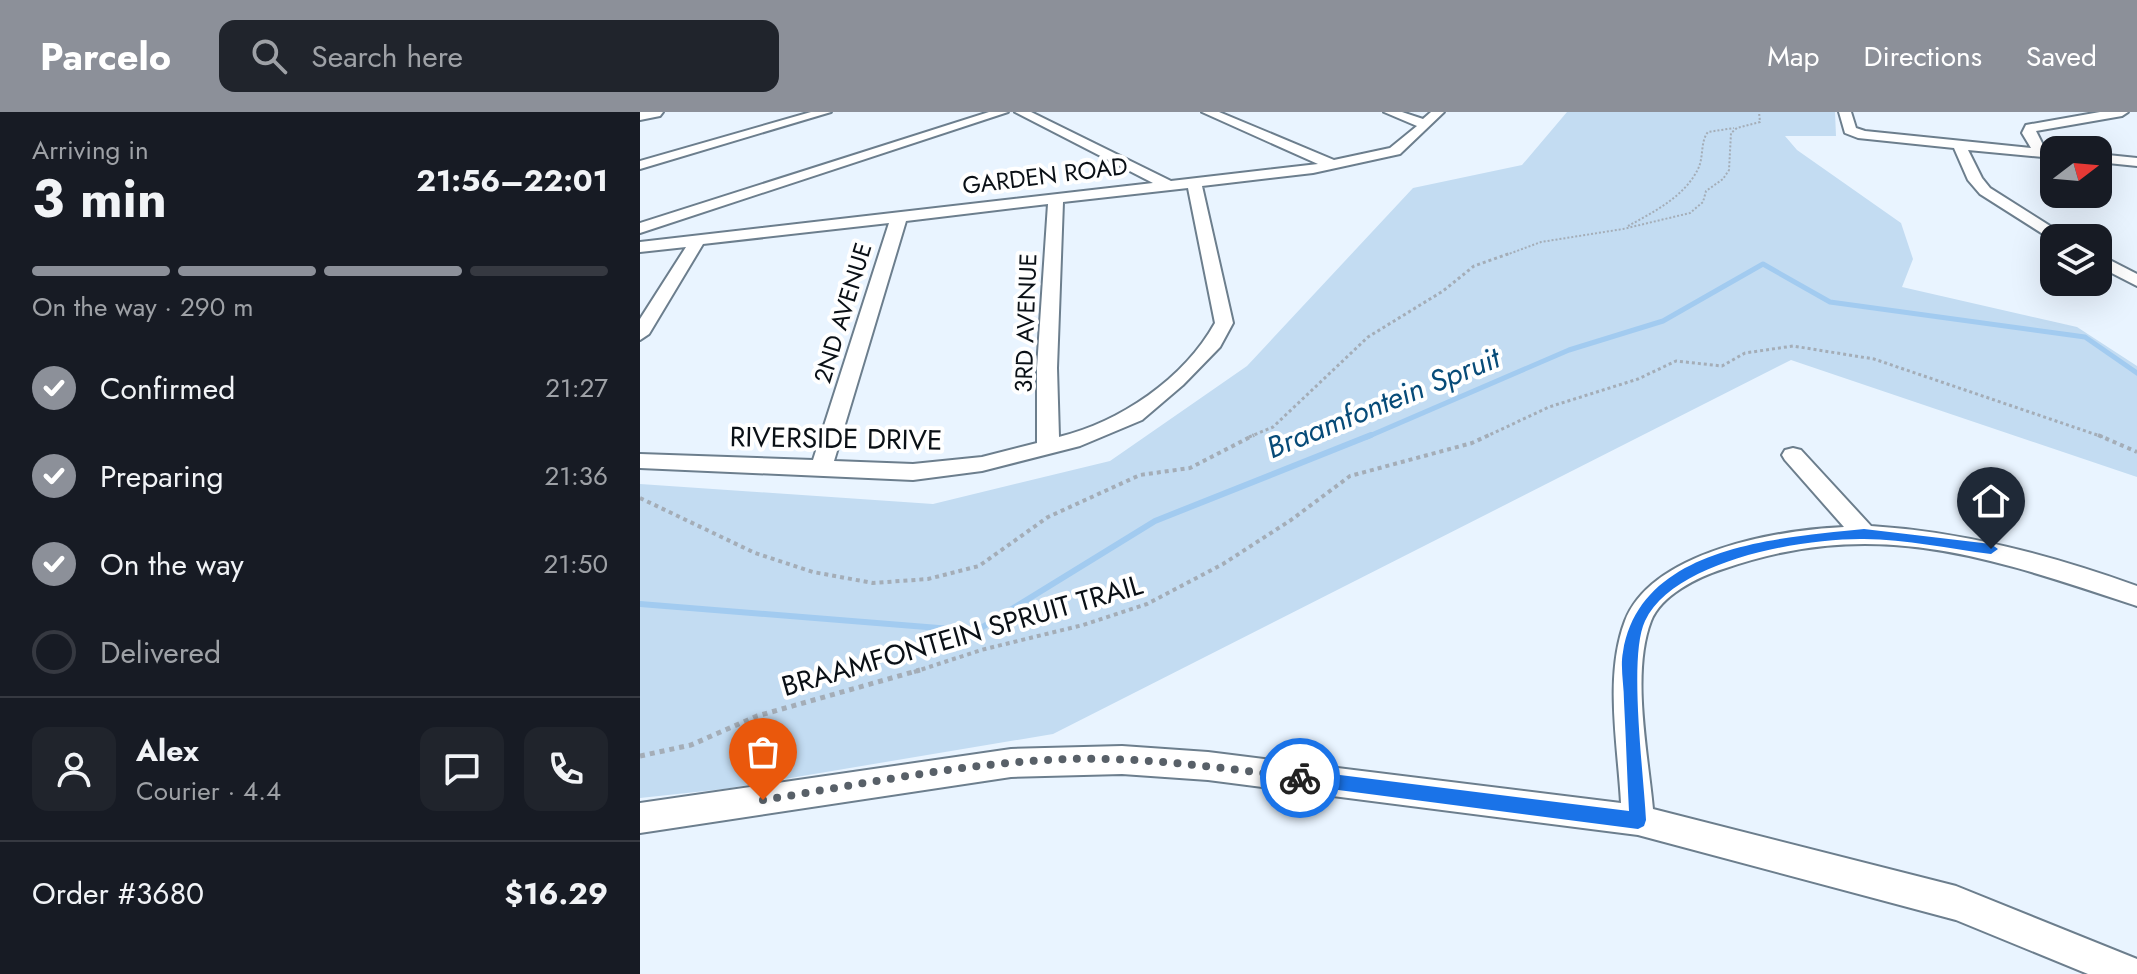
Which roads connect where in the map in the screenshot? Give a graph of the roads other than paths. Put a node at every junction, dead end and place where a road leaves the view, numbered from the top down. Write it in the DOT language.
graph roads {
  1 [pos="654,112"];
  2 [pos="825,112"];
  3 [pos="1002,112"];
  4 [pos="1021,112"];
  5 [pos="1208,112"];
  6 [pos="1390,112"];
  7 [pos="1438,112"];
  8 [pos="1845,112"];
  9 [pos="2122,112"];
  10 [pos="640,115"];
  11 [pos="1425,124"];
  12 [pos="1959,145"];
  13 [pos="2040,146"];
  14 [pos="2040,153"];
  15 [pos="2112,159"];
  16 [pos="2137,162"];
  17 [pos="640,165"];
  18 [pos="1334,165"];
  19 [pos="1194,183"];
  20 [pos="1170,186"];
  21 [pos="1056,200"];
  22 [pos="899,217"];
  23 [pos="2040,225"];
  24 [pos="640,228"];
  25 [pos="698,240"];
  26 [pos="640,247"];
  27 [pos="2112,267"];
  28 [pos="2137,281"];
  29 [pos="640,334"];
  30 [pos="1048,447"];
  31 [pos="1793,455"];
  32 [pos="640,461"];
  33 [pos="821,469"];
  34 [pos="1864,534"];
  35 [pos="2137,596"];
  36 [pos="640,818"];
  37 [pos="1638,820"];
  38 [pos="2131,974"];
  1 -- 10 [label="street"];
  2 -- 17 [label="street"];
  3 -- 24 [label="street"];
  4 -- 20 [label="street"];
  5 -- 18 [label="street"];
  6 -- 11 [label="street"];
  7 -- 11 [label="street, GARDEN ROAD"];
  8 -- 12 [label="street"];
  9 -- 13 [label="street"];
  11 -- 18 [label="street, GARDEN ROAD"];
  12 -- 14 [label="street"];
  12 -- 23 [label="street"];
  15 -- 16 [label="street"];
  18 -- 19 [label="street, GARDEN ROAD"];
  19 -- 20 [label="street, GARDEN ROAD"];
  19 -- 30 [label="street, RIVERSIDE DRIVE"];
  20 -- 21 [label="street, GARDEN ROAD"];
  21 -- 22 [label="street, GARDEN ROAD"];
  21 -- 30 [label="street, 3RD AVENUE"];
  22 -- 25 [label="street, GARDEN ROAD"];
  22 -- 33 [label="street, 2ND AVENUE"];
  25 -- 26 [label="street, GARDEN ROAD"];
  25 -- 29 [label="street"];
  27 -- 28 [label="street"];
  30 -- 33 [label="street, RIVERSIDE DRIVE"];
  31 -- 34 [label="street"];
  32 -- 33 [label="street, RIVERSIDE DRIVE"];
  34 -- 35 [label="street"];
  34 -- 37 [label="street"];
  36 -- 37 [label="street"];
  37 -- 38 [label="street"];
}
